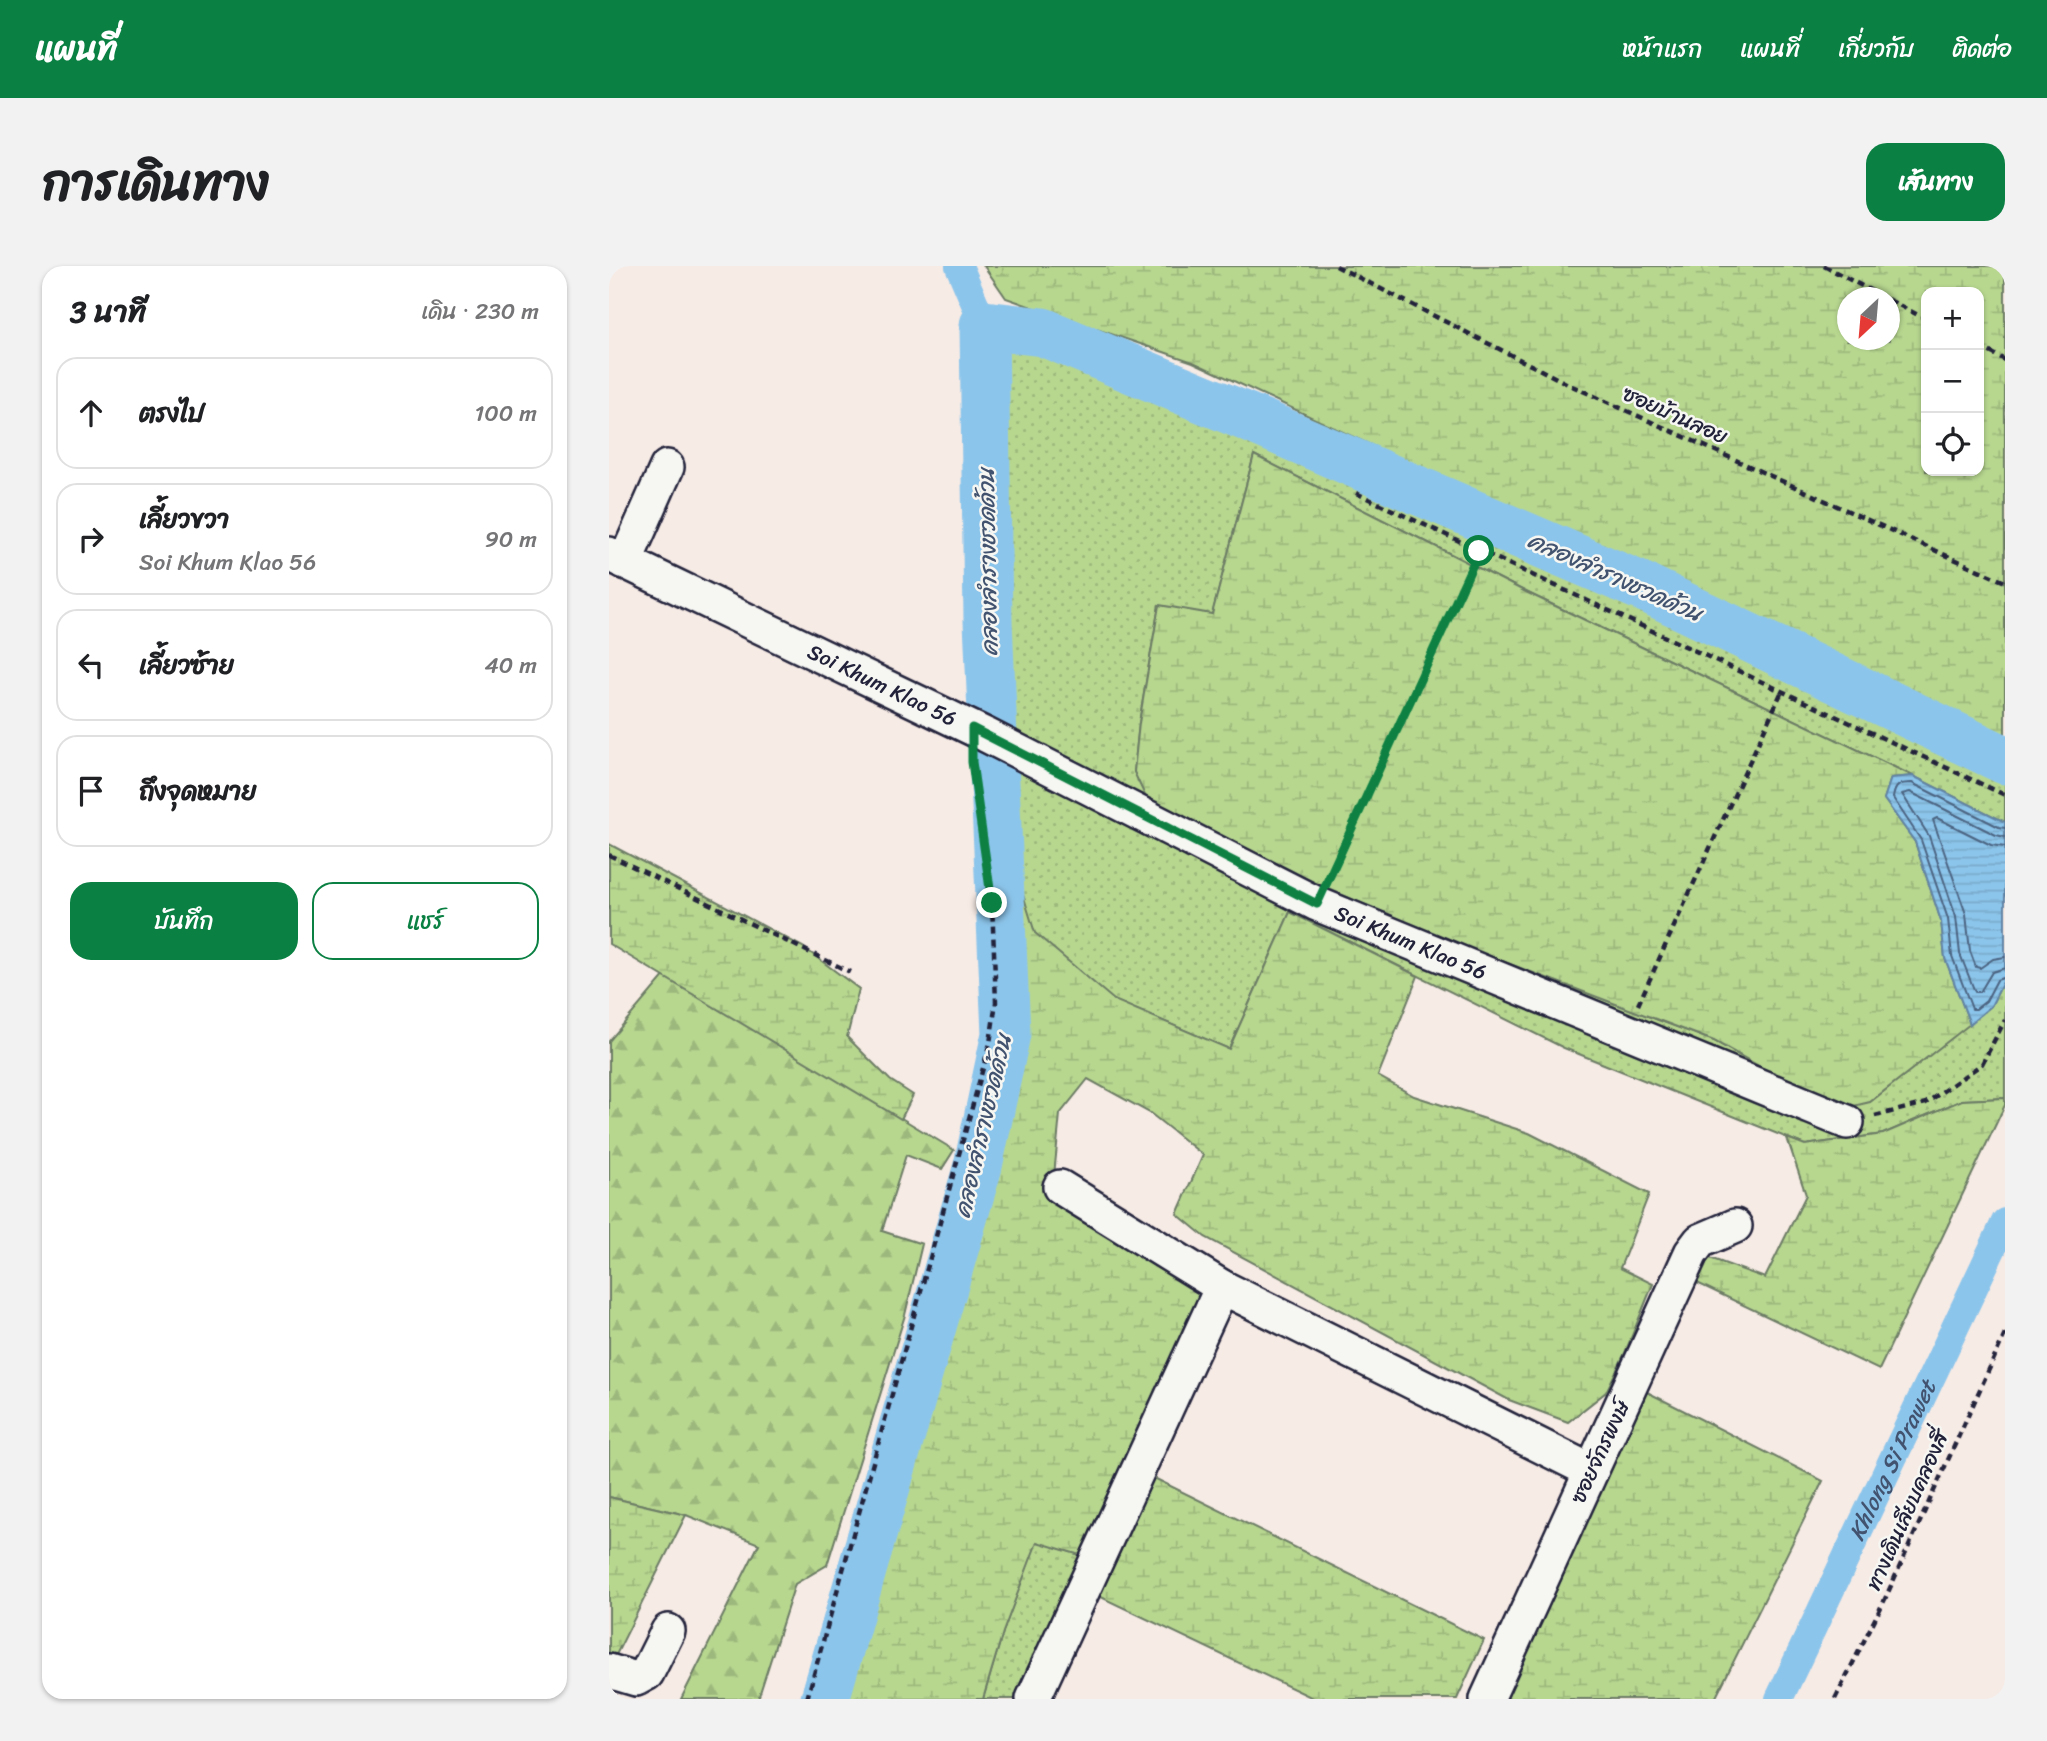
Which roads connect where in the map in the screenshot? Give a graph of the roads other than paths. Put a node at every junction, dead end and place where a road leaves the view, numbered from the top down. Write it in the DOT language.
graph roads {
  1 [pos="667,467"];
  2 [pos="617,558"];
  3 [pos="1847,1122"];
  4 [pos="1060,1187"];
  5 [pos="1735,1226"];
  6 [pos="1222,1287"];
  7 [pos="1591,1471"];
  8 [pos="668,1631"];
  9 [pos="609,1671"];
  10 [pos="1033,1699"];
  11 [pos="1487,1699"];
  1 -- 2 [label="street"];
  2 -- 3 [label="street, Soi Khum Klao 56"];
  4 -- 6 [label="street"];
  5 -- 7 [label="street, ซอยจักรพงษ์"];
  6 -- 7 [label="street"];
  6 -- 10 [label="street"];
  7 -- 11 [label="street, ซอยจักรพงษ์"];
  8 -- 9 [label="street"];
}
